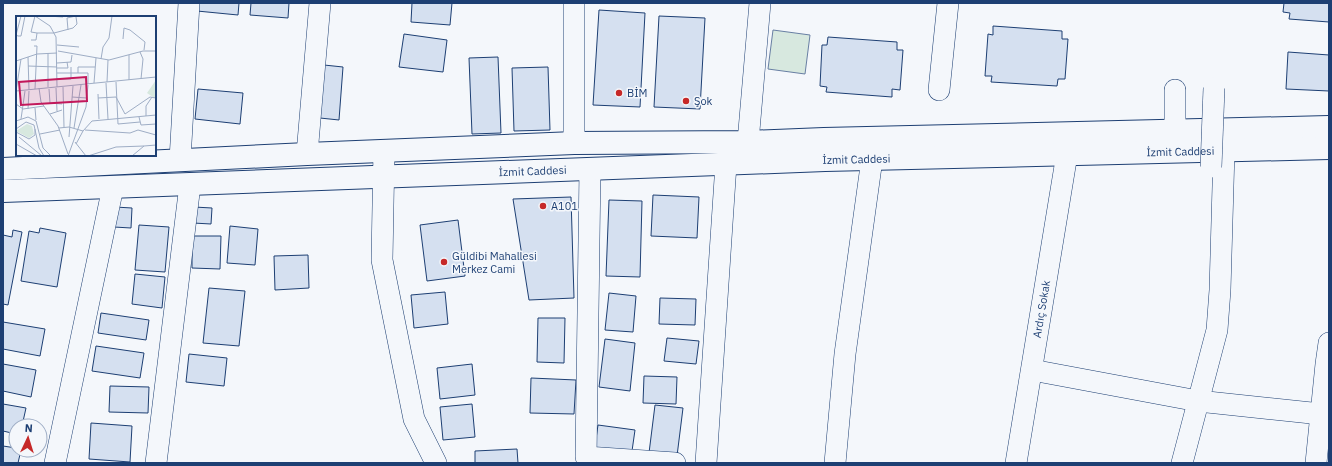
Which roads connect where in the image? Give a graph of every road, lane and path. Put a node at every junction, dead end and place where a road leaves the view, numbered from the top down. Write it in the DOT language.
graph roads {
  1 [pos="189,3"];
  2 [pos="320,3"];
  3 [pos="574,3"];
  4 [pos="760,3"];
  5 [pos="948,3"];
  6 [pos="1214,88"];
  7 [pos="939,90"];
  8 [pos="1175,90"];
  9 [pos="1329,127"];
  10 [pos="1174,131"];
  11 [pos="748,142"];
  12 [pos="574,143"];
  13 [pos="1329,148"];
  14 [pos="384,151"];
  15 [pos="1224,151"];
  16 [pos="307,154"];
  17 [pos="1067,154"];
  18 [pos="872,159"];
  19 [pos="180,160"];
  20 [pos="726,164"];
  21 [pos="1211,168"];
  22 [pos="3,169"];
  23 [pos="590,169"];
  24 [pos="384,177"];
  25 [pos="190,185"];
  26 [pos="113,187"];
  27 [pos="3,191"];
  28 [pos="1329,343"];
  29 [pos="1032,370"];
  30 [pos="1198,401"];
  31 [pos="1321,414"];
  32 [pos="55,463"];
  33 [pos="156,463"];
  34 [pos="436,463"];
  35 [pos="675,463"];
  36 [pos="706,463"];
  37 [pos="835,463"];
  38 [pos="1016,463"];
  39 [pos="1182,463"];
  40 [pos="1316,463"];
  1 -- 19 [label="street"];
  2 -- 16 [label="street"];
  3 -- 12 [label="street"];
  4 -- 11 [label="street"];
  5 -- 7 [label="street"];
  6 -- 21 [label="street, bridge"];
  8 -- 10 [label="street"];
  9 -- 10 [label="main road, İzmit Caddesi"];
  10 -- 11 [label="main road, İzmit Caddesi"];
  11 -- 12 [label="main road, İzmit Caddesi"];
  12 -- 14 [label="main road, İzmit Caddesi"];
  13 -- 15 [label="main road, İzmit Caddesi"];
  14 -- 16 [label="main road, İzmit Caddesi"];
  14 -- 24 [label="street"];
  15 -- 17 [label="main road, İzmit Caddesi"];
  15 -- 30 [label="street"];
  16 -- 19 [label="main road, İzmit Caddesi"];
  17 -- 18 [label="main road, İzmit Caddesi"];
  17 -- 29 [label="street, Ardıç Sokak"];
  18 -- 20 [label="main road, İzmit Caddesi"];
  18 -- 37 [label="street"];
  19 -- 22 [label="main road, İzmit Caddesi"];
  20 -- 23 [label="main road, İzmit Caddesi"];
  20 -- 36 [label="street"];
  23 -- 24 [label="main road, İzmit Caddesi"];
  23 -- 35 [label="street"];
  24 -- 25 [label="main road, İzmit Caddesi"];
  24 -- 34 [label="street"];
  25 -- 26 [label="main road, İzmit Caddesi"];
  25 -- 33 [label="street"];
  26 -- 27 [label="main road, İzmit Caddesi"];
  26 -- 32 [label="street"];
  28 -- 31 [label="street"];
  29 -- 30 [label="street"];
  29 -- 38 [label="street, Ardıç Sokak"];
  30 -- 31 [label="street"];
  30 -- 39 [label="street"];
  31 -- 40 [label="street"];
}
